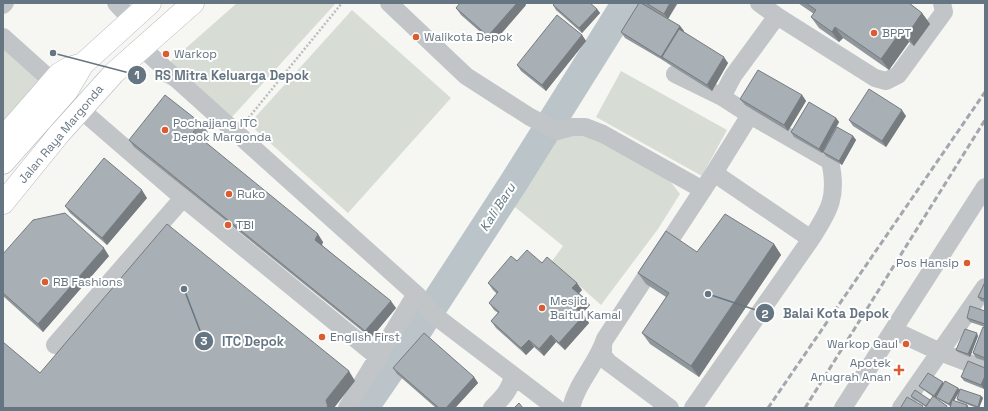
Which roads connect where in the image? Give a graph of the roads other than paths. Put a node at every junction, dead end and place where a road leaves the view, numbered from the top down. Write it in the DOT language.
graph roads {
  1 [pos="116,3"];
  2 [pos="150,3"];
  3 [pos="193,3"];
  4 [pos="389,3"];
  5 [pos="759,3"];
  6 [pos="942,3"];
  7 [pos="777,16"];
  8 [pos="132,20"];
  9 [pos="3,37"];
  10 [pos="141,47"];
  11 [pos="83,64"];
  12 [pos="674,74"];
  13 [pos="52,81"];
  14 [pos="722,97"];
  15 [pos="80,110"];
  16 [pos="750,115"];
  17 [pos="3,138"];
  18 [pos="3,163"];
  19 [pos="714,174"];
  20 [pos="985,187"];
  21 [pos="703,190"];
  22 [pos="183,198"];
  23 [pos="3,203"];
  24 [pos="811,239"];
  25 [pos="985,287"];
  26 [pos="417,295"];
  27 [pos="893,330"];
  28 [pos="55,345"];
  29 [pos="603,346"];
  30 [pos="940,352"];
  31 [pos="379,358"];
  32 [pos="985,369"];
  33 [pos="513,375"];
  34 [pos="347,408"];
  35 [pos="492,408"];
  36 [pos="556,408"];
  37 [pos="571,408"];
  38 [pos="670,408"];
  39 [pos="693,408"];
  40 [pos="843,408"];
  41 [pos="901,408"];
  1 -- 8 [label="street"];
  2 -- 8 [label="main road, Jalan Raya Margonda"];
  3 -- 10 [label="main road, Jalan Raya Margonda"];
  4 -- 21 [label="street"];
  5 -- 7 [label="street"];
  6 -- 7 [label="street"];
  7 -- 14 [label="street"];
  8 -- 11 [label="main road, Jalan Raya Margonda"];
  9 -- 13 [label="street"];
  10 -- 15 [label="main road, Jalan Raya Margonda"];
  10 -- 26 [label="street"];
  11 -- 13 [label="main road, Jalan Raya Margonda"];
  11 -- 18 [label="main road, Jalan Raya Margonda"];
  12 -- 14 [label="street"];
  13 -- 17 [label="main road, Jalan Raya Margonda"];
  14 -- 16 [label="street"];
  15 -- 22 [label="street"];
  15 -- 23 [label="main road, Jalan Raya Margonda"];
  16 -- 19 [label="street"];
  16 -- 24 [label="street"];
  19 -- 21 [label="street"];
  19 -- 24 [label="street"];
  20 -- 27 [label="street"];
  21 -- 29 [label="street"];
  22 -- 28 [label="street"];
  22 -- 31 [label="street"];
  24 -- 39 [label="street"];
  25 -- 30 [label="street"];
  26 -- 31 [label="street"];
  26 -- 33 [label="street"];
  27 -- 30 [label="street"];
  27 -- 40 [label="street"];
  29 -- 37 [label="street"];
  29 -- 38 [label="street"];
  30 -- 32 [label="street"];
  30 -- 41 [label="street"];
  31 -- 34 [label="street"];
  33 -- 35 [label="street"];
  33 -- 36 [label="street"];
}
